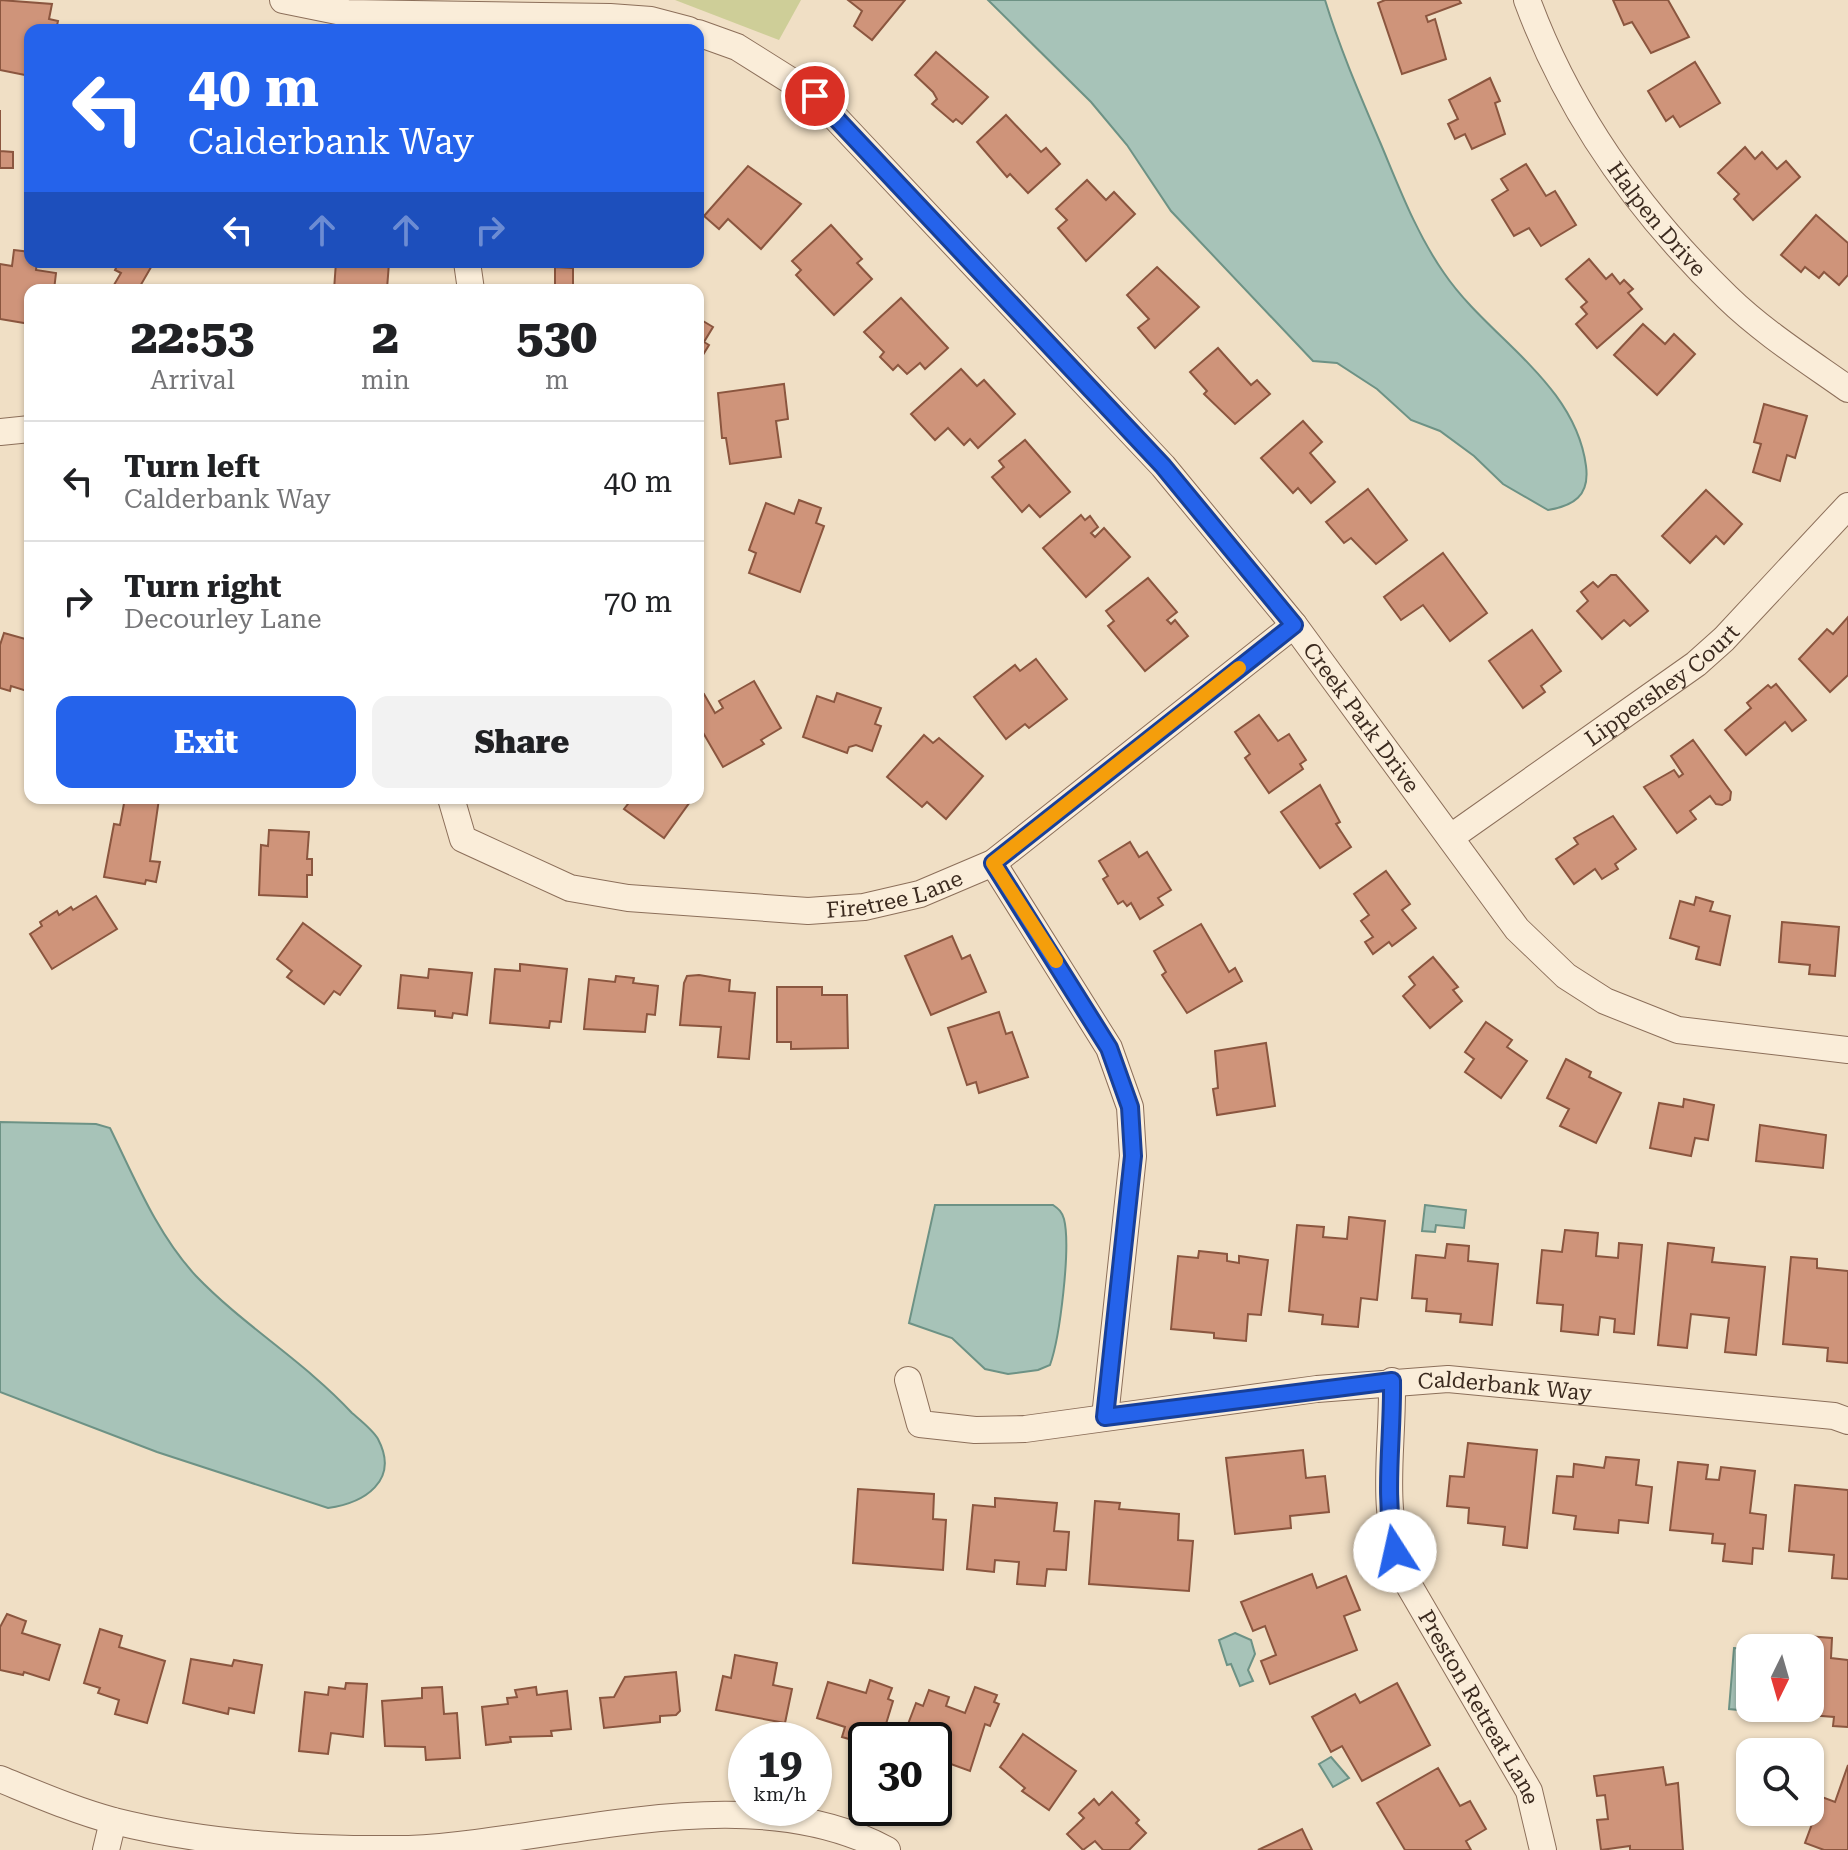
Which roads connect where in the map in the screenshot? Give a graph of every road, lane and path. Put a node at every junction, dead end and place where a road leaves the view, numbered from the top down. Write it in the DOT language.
graph roads {
  1 [pos="283,0"];
  2 [pos="1527,0"];
  3 [pos="472,16"];
  4 [pos="661,24"];
  5 [pos="704,35"];
  6 [pos="1848,389"];
  7 [pos="24,430"];
  8 [pos="0,432"];
  9 [pos="1848,506"];
  10 [pos="1294,625"];
  11 [pos="453,804"];
  12 [pos="1451,837"];
  13 [pos="993,863"];
  14 [pos="1848,1050"];
  15 [pos="908,1380"];
  16 [pos="1392,1381"];
  17 [pos="1105,1417"];
  18 [pos="1848,1421"];
  19 [pos="0,1779"];
  20 [pos="113,1821"];
  21 [pos="106,1850"];
  22 [pos="887,1850"];
  23 [pos="1543,1850"];
  1 -- 3 [label="street"];
  2 -- 6 [label="street, Halpen Drive"];
  3 -- 4 [label="street"];
  5 -- 10 [label="street, Creek Park Drive"];
  7 -- 8 [label="street"];
  9 -- 12 [label="street, Lippershey Court"];
  10 -- 12 [label="street, Creek Park Drive"];
  10 -- 13 [label="street, Firetree Lane"];
  11 -- 13 [label="street, Firetree Lane"];
  12 -- 14 [label="street, Creek Park Drive"];
  13 -- 17 [label="street"];
  15 -- 17 [label="street, Calderbank Way"];
  16 -- 17 [label="street, Calderbank Way"];
  16 -- 18 [label="street, Calderbank Way"];
  16 -- 23 [label="street, Preston Retreat Lane"];
  19 -- 20 [label="street"];
  20 -- 21 [label="street"];
  20 -- 22 [label="street"];
}
